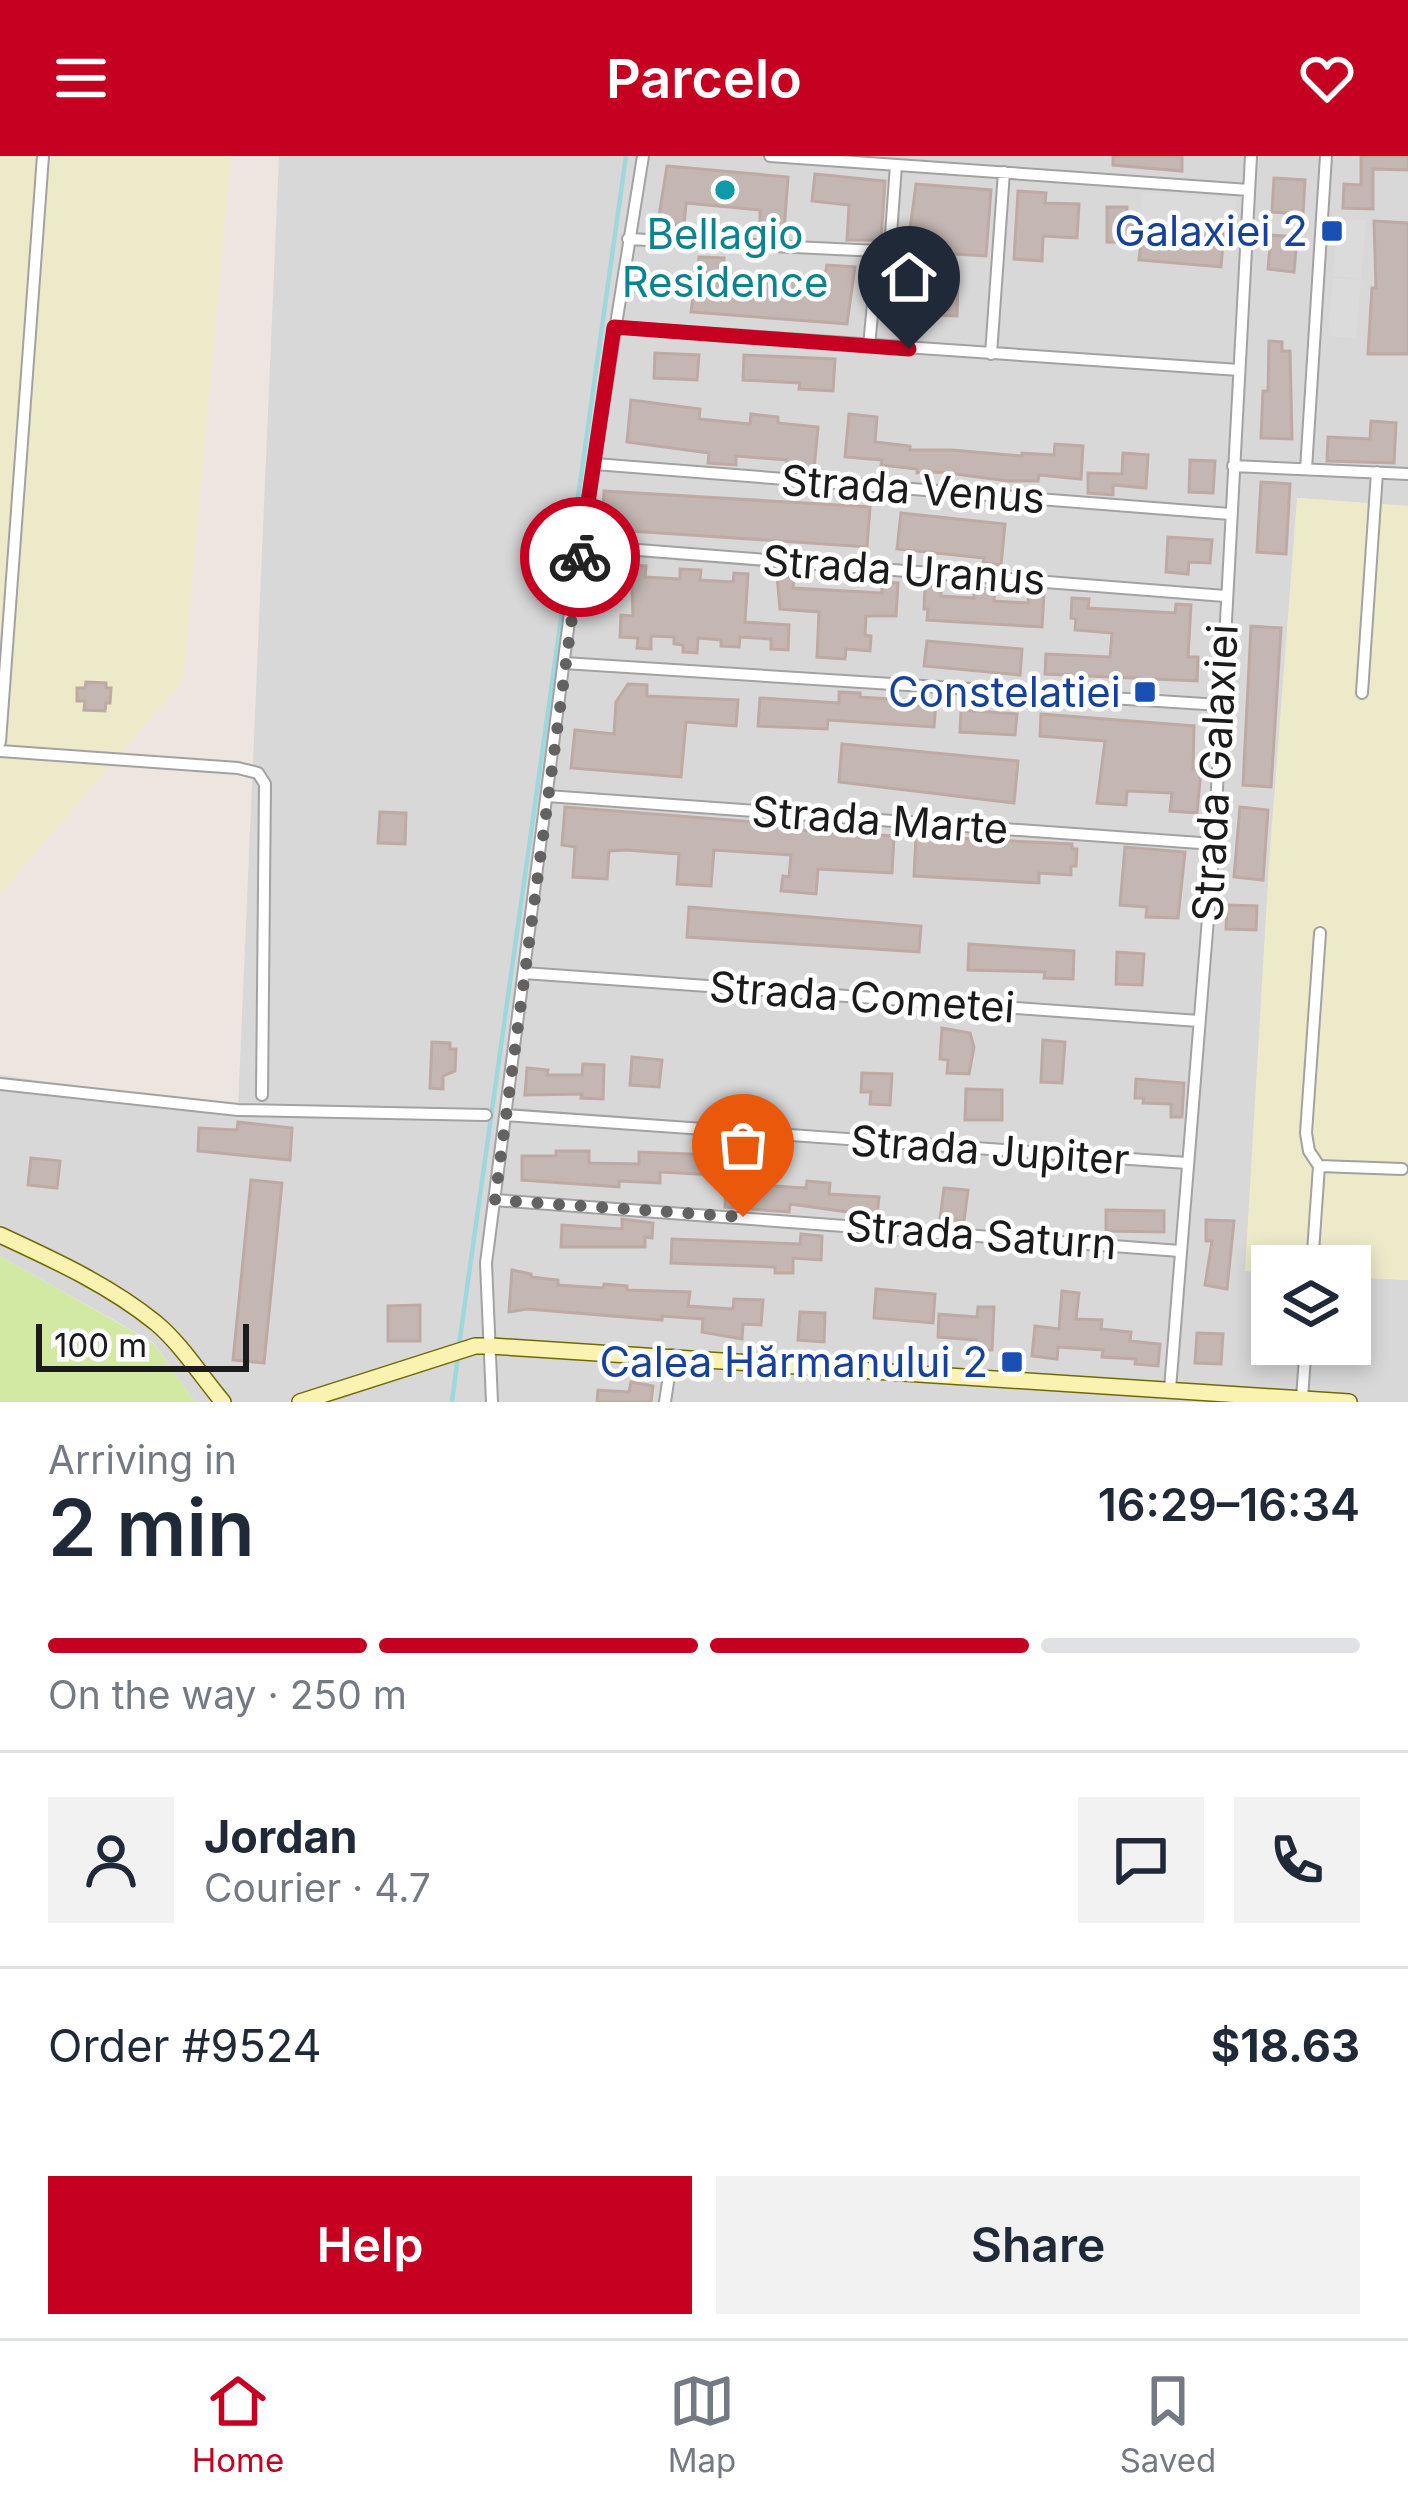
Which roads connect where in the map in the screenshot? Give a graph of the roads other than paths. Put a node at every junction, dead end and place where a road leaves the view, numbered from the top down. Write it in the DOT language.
graph roads {
  1 [pos="43,156"];
  2 [pos="643,156"];
  3 [pos="770,156"];
  4 [pos="1251,156"];
  5 [pos="1326,156"];
  6 [pos="896,165"];
  7 [pos="1004,172"];
  8 [pos="1250,190"];
  9 [pos="628,239"];
  10 [pos="878,251"];
  11 [pos="614,327"];
  12 [pos="868,346"];
  13 [pos="991,354"];
  14 [pos="1239,370"];
  15 [pos="595,464"];
  16 [pos="1233,466"];
  17 [pos="1306,469"];
  18 [pos="1377,472"];
  19 [pos="1408,474"];
  20 [pos="1230,514"];
  21 [pos="582,549"];
  22 [pos="1226,596"];
  23 [pos="564,663"];
  24 [pos="1362,693"];
  25 [pos="1221,705"];
  26 [pos="0,742"];
  27 [pos="0,751"];
  28 [pos="547,796"];
  29 [pos="1214,844"];
  30 [pos="1320,933"];
  31 [pos="524,973"];
  32 [pos="1199,1021"];
  33 [pos="0,1084"];
  34 [pos="262,1095"];
  35 [pos="486,1115"];
  36 [pos="506,1115"];
  37 [pos="1187,1163"];
  38 [pos="1319,1166"];
  39 [pos="1402,1169"];
  40 [pos="495,1200"];
  41 [pos="0,1235"];
  42 [pos="1313,1245"];
  43 [pos="1180,1251"];
  44 [pos="483,1346"];
  45 [pos="672,1355"];
  46 [pos="1304,1365"];
  47 [pos="1170,1389"];
  48 [pos="1302,1398"];
  49 [pos="223,1402"];
  50 [pos="300,1402"];
  51 [pos="492,1402"];
  52 [pos="665,1402"];
  53 [pos="1349,1402"];
  1 -- 26 [label="street"];
  2 -- 9 [label="street"];
  3 -- 6 [label="street"];
  4 -- 8 [label="street, Strada Galaxiei"];
  5 -- 17 [label="street"];
  6 -- 7 [label="street"];
  6 -- 10 [label="street"];
  7 -- 8 [label="street"];
  7 -- 13 [label="street"];
  8 -- 14 [label="street, Strada Galaxiei"];
  9 -- 10 [label="street"];
  9 -- 11 [label="street"];
  10 -- 12 [label="street"];
  11 -- 12 [label="street"];
  11 -- 15 [label="street"];
  12 -- 13 [label="street"];
  13 -- 14 [label="street"];
  14 -- 16 [label="street, Strada Galaxiei"];
  15 -- 20 [label="street, Strada Venus"];
  15 -- 21 [label="street"];
  16 -- 17 [label="street"];
  16 -- 20 [label="street, Strada Galaxiei"];
  17 -- 18 [label="street"];
  18 -- 19 [label="street"];
  18 -- 24 [label="street"];
  20 -- 22 [label="street, Strada Galaxiei"];
  21 -- 22 [label="street, Strada Uranus"];
  21 -- 23 [label="street"];
  22 -- 25 [label="street, Strada Galaxiei"];
  23 -- 25 [label="street"];
  23 -- 28 [label="street"];
  25 -- 29 [label="street, Strada Galaxiei"];
  27 -- 34 [label="street"];
  28 -- 29 [label="street, Strada Marte"];
  28 -- 31 [label="street"];
  29 -- 32 [label="street, Strada Galaxiei"];
  30 -- 38 [label="street"];
  31 -- 32 [label="street, Strada Cometei"];
  31 -- 36 [label="street"];
  32 -- 37 [label="street, Strada Galaxiei"];
  33 -- 35 [label="street"];
  36 -- 37 [label="street, Strada Jupiter"];
  36 -- 40 [label="street"];
  37 -- 43 [label="street, Strada Galaxiei"];
  38 -- 39 [label="street"];
  38 -- 42 [label="street"];
  40 -- 43 [label="street, Strada Saturn"];
  40 -- 44 [label="street"];
  41 -- 49 [label="street"];
  43 -- 47 [label="street, Strada Galaxiei"];
  44 -- 45 [label="street"];
  44 -- 50 [label="street"];
  44 -- 51 [label="street"];
  45 -- 47 [label="street"];
  45 -- 52 [label="street"];
  46 -- 48 [label="street"];
  47 -- 48 [label="street"];
  48 -- 53 [label="street"];
}
